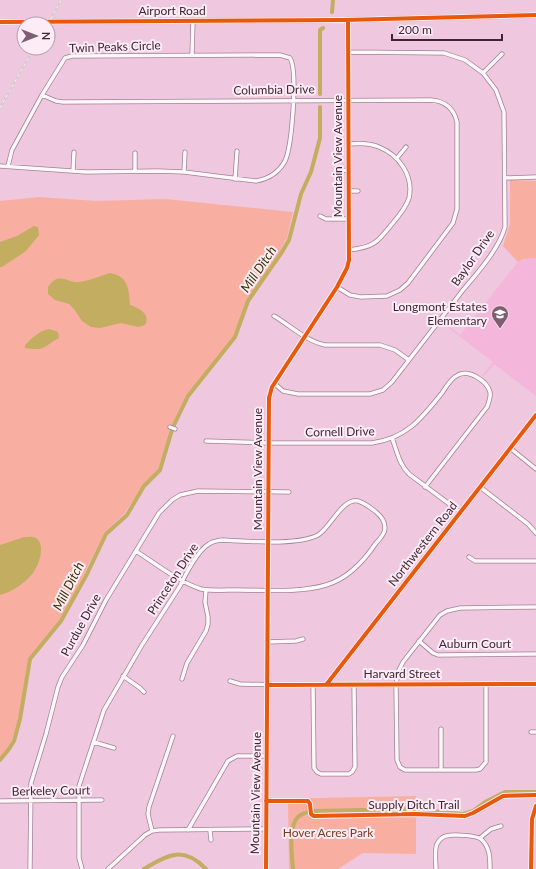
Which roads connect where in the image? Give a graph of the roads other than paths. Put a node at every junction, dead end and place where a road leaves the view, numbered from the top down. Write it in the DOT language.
graph roads {
  1 [pos="536,15"];
  2 [pos="348,20"];
  3 [pos="193,21"];
  4 [pos="0,22"];
  5 [pos="348,52"];
  6 [pos="294,54"];
  7 [pos="502,54"];
  8 [pos="192,55"];
  9 [pos="290,58"];
  10 [pos="483,73"];
  11 [pos="42,95"];
  12 [pos="293,100"];
  13 [pos="348,100"];
  14 [pos="348,144"];
  15 [pos="406,147"];
  16 [pos="237,151"];
  17 [pos="74,152"];
  18 [pos="185,152"];
  19 [pos="134,153"];
  20 [pos="396,158"];
  21 [pos="0,166"];
  22 [pos="8,166"];
  23 [pos="349,170"];
  24 [pos="73,171"];
  25 [pos="135,171"];
  26 [pos="338,171"];
  27 [pos="184,172"];
  28 [pos="536,177"];
  29 [pos="505,178"];
  30 [pos="235,179"];
  31 [pos="349,191"];
  32 [pos="358,191"];
  33 [pos="320,216"];
  34 [pos="349,219"];
  35 [pos="349,250"];
  36 [pos="336,288"];
  37 [pos="274,316"];
  38 [pos="305,337"];
  39 [pos="409,360"];
  40 [pos="274,384"];
  41 [pos="536,415"];
  42 [pos="170,427"];
  43 [pos="175,429"];
  44 [pos="392,438"];
  45 [pos="206,441"];
  46 [pos="268,443"];
  47 [pos="510,448"];
  48 [pos="536,469"];
  49 [pos="425,487"];
  50 [pos="480,487"];
  51 [pos="268,492"];
  52 [pos="289,492"];
  53 [pos="460,512"];
  54 [pos="536,533"];
  55 [pos="268,541"];
  56 [pos="136,551"];
  57 [pos="470,557"];
  58 [pos="536,561"];
  59 [pos="182,580"];
  60 [pos="206,590"];
  61 [pos="268,590"];
  62 [pos="536,607"];
  63 [pos="303,639"];
  64 [pos="418,641"];
  65 [pos="267,642"];
  66 [pos="536,654"];
  67 [pos="123,676"];
  68 [pos="182,679"];
  69 [pos="230,680"];
  70 [pos="354,684"];
  71 [pos="486,684"];
  72 [pos="536,684"];
  73 [pos="267,685"];
  74 [pos="313,685"];
  75 [pos="326,685"];
  76 [pos="396,685"];
  77 [pos="144,692"];
  78 [pos="441,729"];
  79 [pos="531,732"];
  80 [pos="536,732"];
  81 [pos="173,736"];
  82 [pos="94,742"];
  83 [pos="114,748"];
  84 [pos="267,756"];
  85 [pos="441,770"];
  86 [pos="102,800"];
  87 [pos="0,801"];
  88 [pos="30,801"];
  89 [pos="79,801"];
  90 [pos="536,806"];
  91 [pos="501,826"];
  92 [pos="266,829"];
  93 [pos="188,830"];
  94 [pos="210,830"];
  95 [pos="152,831"];
  96 [pos="531,831"];
  97 [pos="536,831"];
  98 [pos="480,838"];
  99 [pos="210,840"];
  100 [pos="30,869"];
  101 [pos="82,869"];
  102 [pos="108,869"];
  103 [pos="266,869"];
  104 [pos="436,869"];
  105 [pos="490,869"];
  106 [pos="531,869"];
  1 -- 2 [label="main road, Airport Road"];
  2 -- 3 [label="main road, Airport Road"];
  2 -- 5 [label="street, Mountain View Avenue"];
  3 -- 4 [label="main road, Airport Road"];
  3 -- 8 [label="street"];
  5 -- 10 [label="street, Baylor Drive"];
  5 -- 13 [label="street, Mountain View Avenue"];
  6 -- 9 [label="street"];
  7 -- 10 [label="street"];
  8 -- 9 [label="street, Twin Peaks Circle"];
  8 -- 11 [label="street, Twin Peaks Circle"];
  9 -- 12 [label="street"];
  10 -- 29 [label="street, Baylor Drive"];
  11 -- 12 [label="street, Columbia Drive"];
  11 -- 22 [label="street, Twin Peaks Circle"];
  12 -- 13 [label="street, Columbia Drive"];
  12 -- 30 [label="street"];
  13 -- 14 [label="street, Mountain View Avenue"];
  13 -- 36 [label="street, Columbia Drive"];
  14 -- 20 [label="street"];
  14 -- 23 [label="street, Mountain View Avenue"];
  15 -- 20 [label="street"];
  16 -- 30 [label="street"];
  17 -- 24 [label="street"];
  18 -- 27 [label="street"];
  19 -- 25 [label="street"];
  20 -- 35 [label="street"];
  21 -- 22 [label="street"];
  22 -- 24 [label="street"];
  23 -- 26 [label="street"];
  23 -- 31 [label="street, Mountain View Avenue"];
  24 -- 25 [label="street"];
  25 -- 27 [label="street"];
  27 -- 30 [label="street"];
  28 -- 29 [label="street"];
  29 -- 39 [label="street, Baylor Drive"];
  31 -- 32 [label="street, Mountain View Avenue"];
  31 -- 34 [label="street, Mountain View Avenue"];
  33 -- 34 [label="street"];
  34 -- 35 [label="street, Mountain View Avenue"];
  35 -- 36 [label="street, Mountain View Avenue"];
  36 -- 38 [label="street, Mountain View Avenue"];
  37 -- 38 [label="street"];
  38 -- 39 [label="street"];
  38 -- 40 [label="street, Mountain View Avenue"];
  39 -- 40 [label="street, Baylor Drive"];
  40 -- 46 [label="street, Mountain View Avenue"];
  41 -- 47 [label="street, Northwestern Road"];
  42 -- 43 [label="street"];
  44 -- 46 [label="street, Cornell Drive"];
  44 -- 49 [label="street"];
  44 -- 49 [label="street, Cornell Drive"];
  45 -- 46 [label="street, Cornell Drive"];
  46 -- 51 [label="street, Mountain View Avenue"];
  47 -- 48 [label="street"];
  47 -- 50 [label="street, Northwestern Road"];
  49 -- 53 [label="street"];
  50 -- 53 [label="street, Northwestern Road"];
  50 -- 54 [label="street"];
  51 -- 52 [label="street, Purdue Drive"];
  51 -- 55 [label="street, Mountain View Avenue"];
  51 -- 56 [label="street, Purdue Drive"];
  53 -- 75 [label="street, Northwestern Road"];
  55 -- 59 [label="street, Princeton Drive"];
  55 -- 61 [label="street, Mountain View Avenue"];
  55 -- 61 [label="street, Princeton Drive"];
  56 -- 59 [label="street"];
  56 -- 88 [label="street, Purdue Drive"];
  57 -- 58 [label="street"];
  59 -- 60 [label="street"];
  59 -- 67 [label="street, Princeton Drive"];
  60 -- 61 [label="street"];
  60 -- 68 [label="street"];
  61 -- 65 [label="street, Mountain View Avenue"];
  62 -- 64 [label="street"];
  63 -- 65 [label="street"];
  64 -- 66 [label="street, Auburn Court"];
  64 -- 76 [label="street"];
  65 -- 73 [label="street, Mountain View Avenue"];
  67 -- 77 [label="street"];
  67 -- 82 [label="street, Princeton Drive"];
  69 -- 73 [label="street, Harvard Street"];
  70 -- 74 [label="street"];
  70 -- 75 [label="street, Harvard Street"];
  70 -- 76 [label="street, Harvard Street"];
  71 -- 72 [label="street, Harvard Street"];
  71 -- 76 [label="street, Harvard Street"];
  71 -- 85 [label="street"];
  73 -- 74 [label="street, Harvard Street"];
  73 -- 84 [label="street, Mountain View Avenue"];
  74 -- 75 [label="street, Harvard Street"];
  76 -- 85 [label="street"];
  78 -- 85 [label="street"];
  79 -- 80 [label="street"];
  81 -- 95 [label="street"];
  82 -- 83 [label="street"];
  82 -- 89 [label="street, Princeton Drive"];
  84 -- 92 [label="street, Mountain View Avenue"];
  84 -- 93 [label="street"];
  86 -- 89 [label="street, Berkeley Court"];
  87 -- 88 [label="street, Berkeley Court"];
  88 -- 89 [label="street, Berkeley Court"];
  88 -- 100 [label="street, Purdue Drive"];
  89 -- 101 [label="street, Princeton Drive"];
  90 -- 96 [label="street"];
  91 -- 98 [label="street"];
  92 -- 94 [label="street"];
  92 -- 103 [label="street, Mountain View Avenue"];
  93 -- 94 [label="street"];
  93 -- 95 [label="street"];
  94 -- 99 [label="street"];
  95 -- 102 [label="street"];
  96 -- 97 [label="street"];
  96 -- 106 [label="street"];
  98 -- 104 [label="street"];
  98 -- 105 [label="street"];
}
